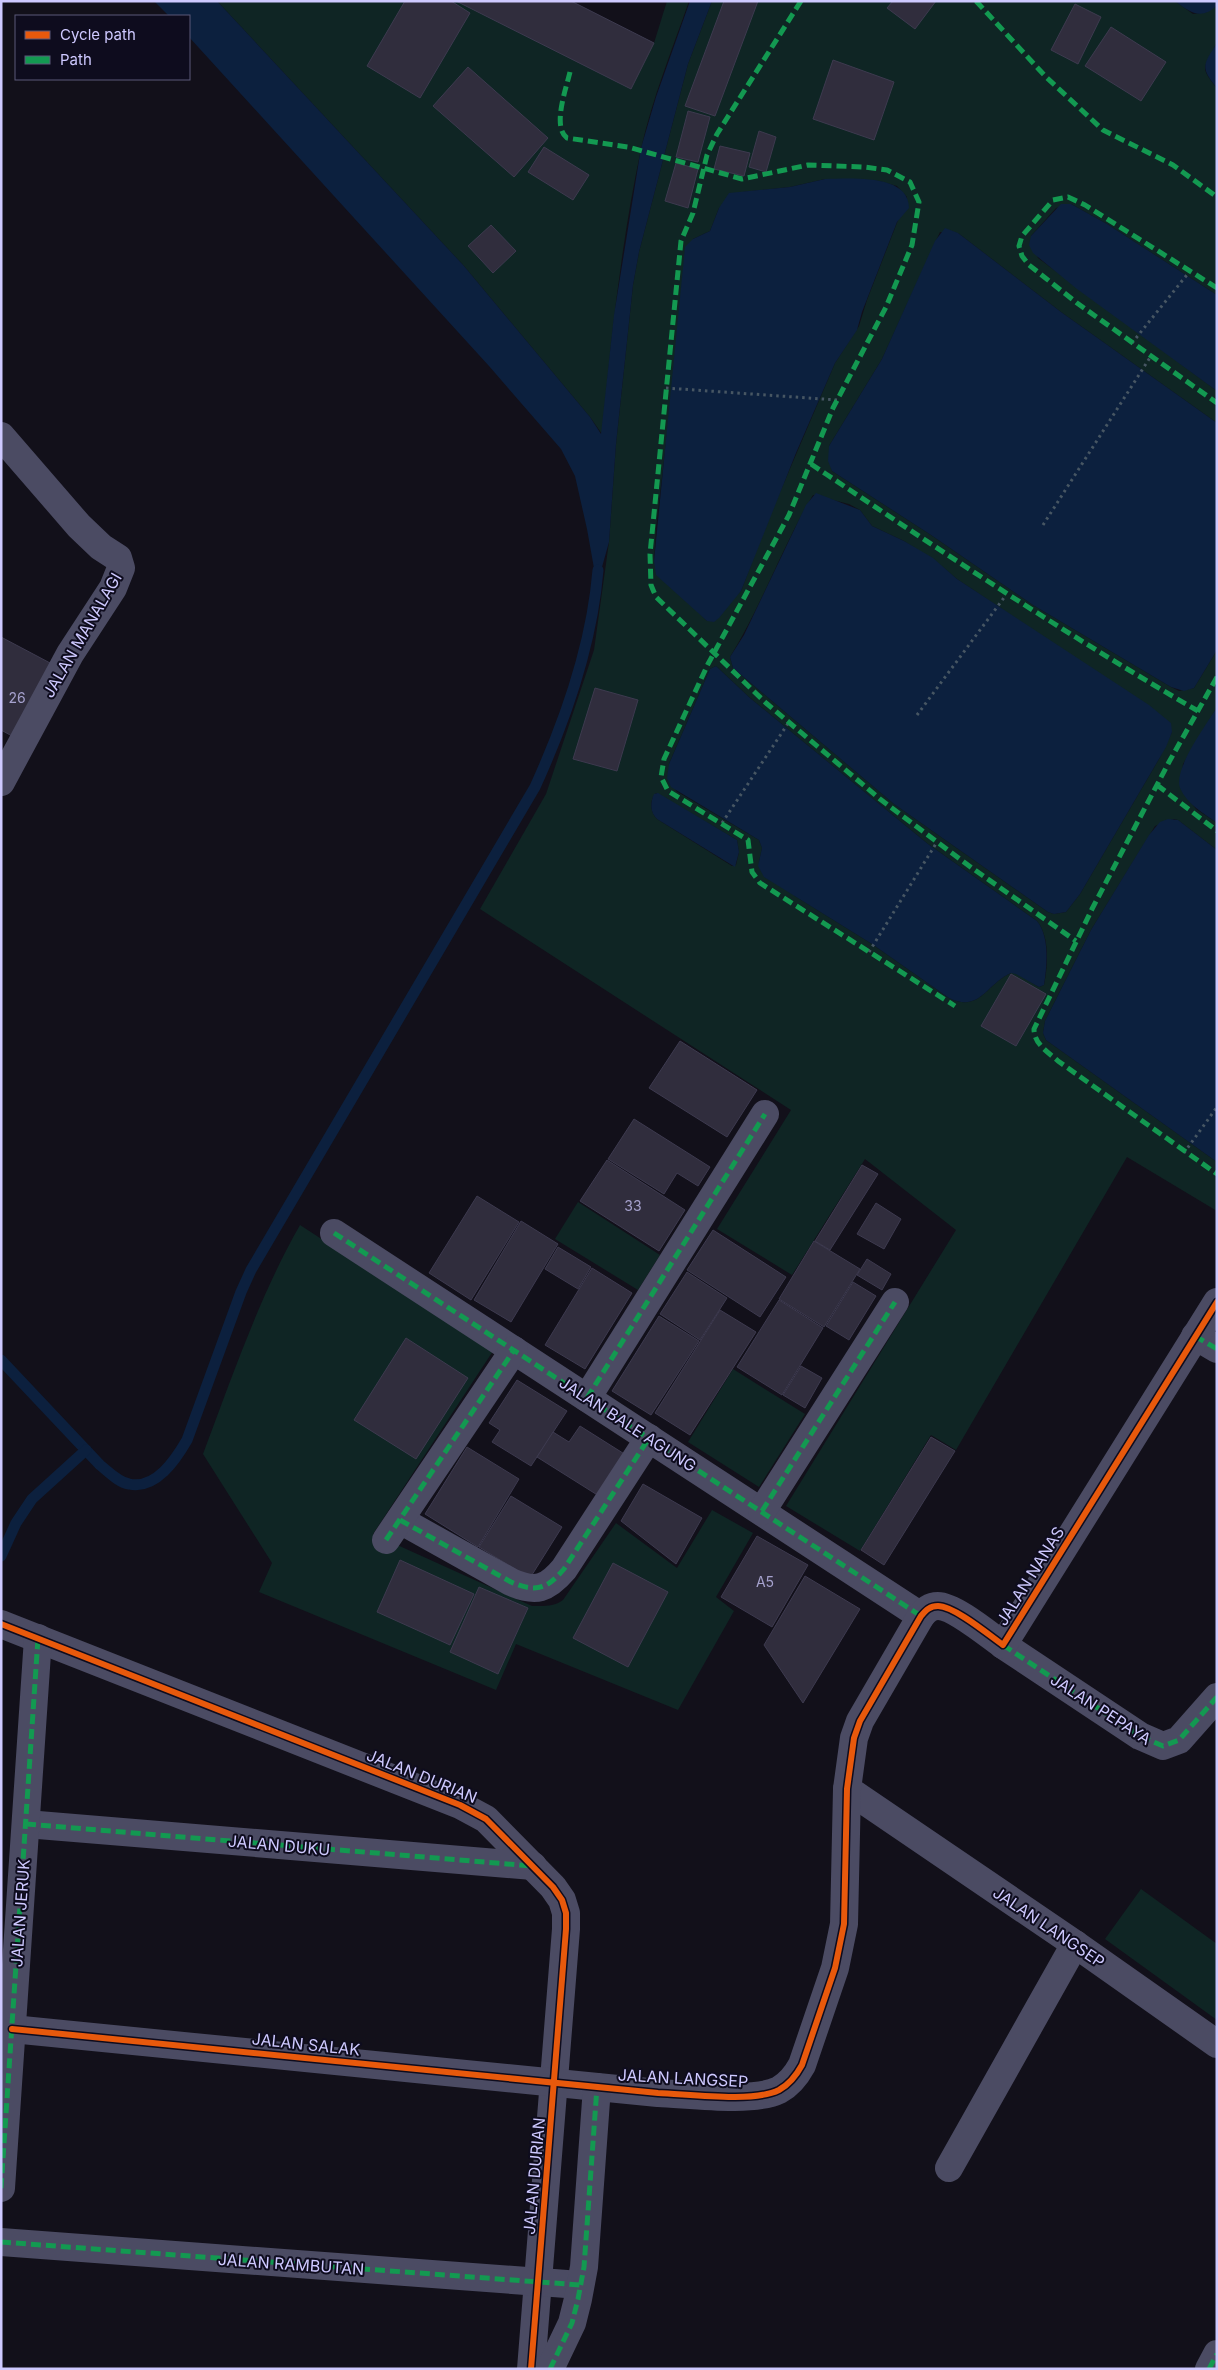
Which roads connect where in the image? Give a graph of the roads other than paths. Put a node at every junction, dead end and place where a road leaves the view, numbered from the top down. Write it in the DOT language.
graph roads {
  1 [pos="1,436"];
  2 [pos="1,782"];
  3 [pos="765,1114"];
  4 [pos="334,1233"];
  5 [pos="895,1302"];
  6 [pos="1217,1302"];
  7 [pos="1206,1343"];
  8 [pos="514,1350"];
  9 [pos="587,1398"];
  10 [pos="649,1438"];
  11 [pos="762,1511"];
  12 [pos="921,1616"];
  13 [pos="1,1624"];
  14 [pos="38,1638"];
  15 [pos="1003,1645"];
  16 [pos="1217,1697"];
  17 [pos="847,1789"];
  18 [pos="26,1824"];
  19 [pos="533,1866"];
  20 [pos="1075,1944"];
  21 [pos="12,2029"];
  22 [pos="1217,2044"];
  23 [pos="555,2083"];
  24 [pos="597,2087"];
  25 [pos="949,2168"];
  26 [pos="1,2188"];
  27 [pos="1,2242"];
  28 [pos="538,2282"];
  29 [pos="580,2285"];
  30 [pos="1217,2354"];
  31 [pos="531,2369"];
  32 [pos="550,2369"];
  33 [pos="1209,2369"];
  1 -- 2 [label="street, JALAN MANALAGI"];
  3 -- 9 [label="street"];
  4 -- 8 [label="street, JALAN BALE AGUNG"];
  5 -- 11 [label="street"];
  6 -- 7 [label="street, JALAN NANAS"];
  7 -- 15 [label="street, JALAN NANAS"];
  8 -- 9 [label="street, JALAN BALE AGUNG"];
  8 -- 10 [label="street"];
  9 -- 10 [label="street, JALAN BALE AGUNG"];
  10 -- 11 [label="street, JALAN BALE AGUNG"];
  11 -- 12 [label="street, JALAN BALE AGUNG"];
  12 -- 15 [label="street, JALAN NANAS"];
  12 -- 17 [label="street"];
  13 -- 14 [label="street, JALAN DURIAN"];
  14 -- 18 [label="street, JALAN JERUK"];
  14 -- 19 [label="street, JALAN DURIAN"];
  15 -- 16 [label="street, JALAN PEPAYA"];
  17 -- 20 [label="street, JALAN LANGSEP"];
  17 -- 24 [label="street, JALAN LANGSEP"];
  18 -- 19 [label="street, JALAN DUKU"];
  18 -- 21 [label="street, JALAN JERUK"];
  19 -- 23 [label="street, JALAN DURIAN"];
  20 -- 22 [label="street, JALAN LANGSEP"];
  20 -- 25 [label="street"];
  21 -- 23 [label="street, JALAN SALAK"];
  21 -- 26 [label="street, JALAN JERUK"];
  23 -- 24 [label="street, JALAN SALAK"];
  23 -- 28 [label="street, JALAN DURIAN"];
  24 -- 29 [label="street"];
  27 -- 28 [label="street, JALAN RAMBUTAN"];
  28 -- 29 [label="street, JALAN RAMBUTAN"];
  28 -- 31 [label="street, JALAN DURIAN"];
  29 -- 32 [label="street"];
  30 -- 33 [label="street"];
}
